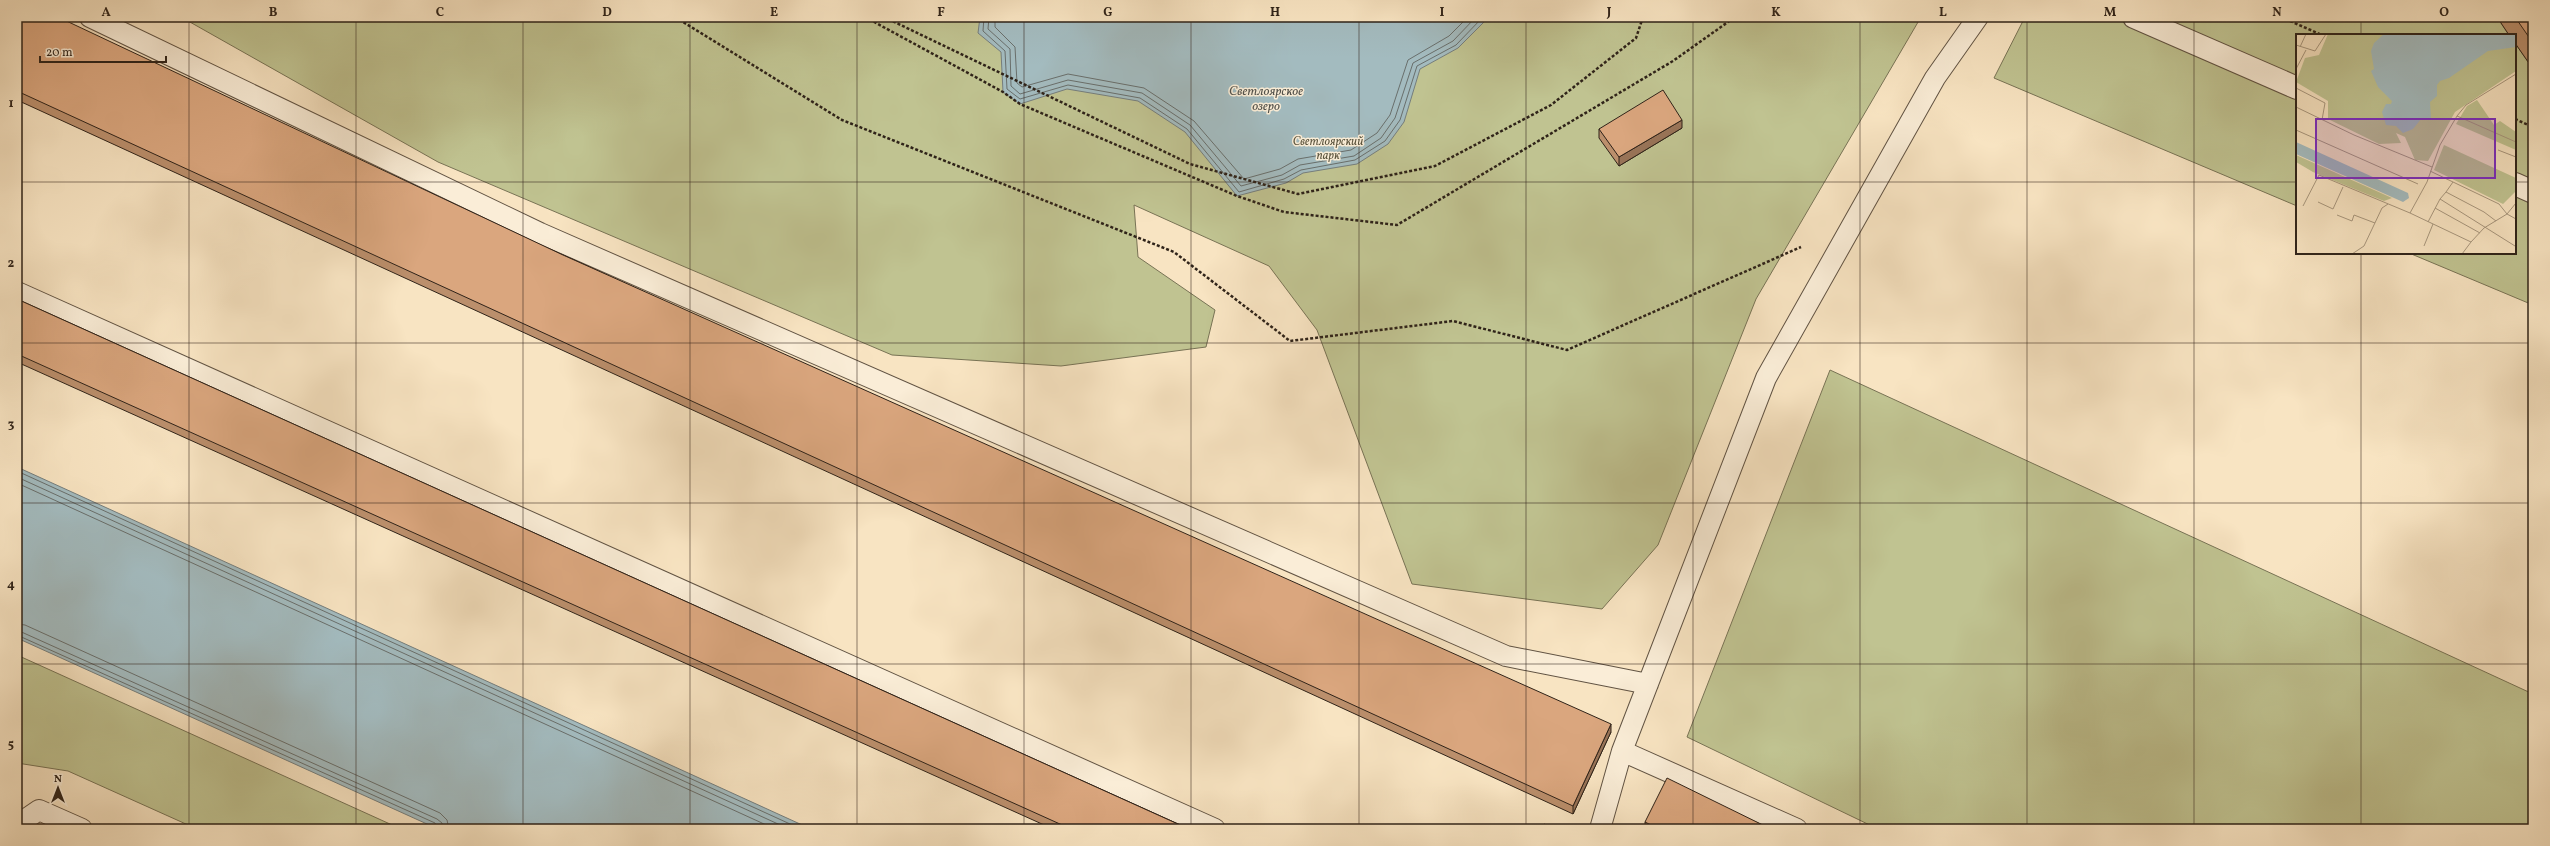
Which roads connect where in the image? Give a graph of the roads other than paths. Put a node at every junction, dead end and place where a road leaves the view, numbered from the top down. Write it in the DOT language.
graph roads {
  1 [pos="90,17"];
  2 [pos="1978,17"];
  3 [pos="2134,17"];
  4 [pos="2296,88"];
  5 [pos="2516,184"];
  6 [pos="2533,192"];
  7 [pos="17,292"];
  8 [pos="1648,684"];
  9 [pos="1622,751"];
  10 [pos="17,825"];
  11 [pos="82,829"];
  12 [pos="1215,829"];
  13 [pos="1600,829"];
  14 [pos="1797,829"];
  1 -- 8 [label="lane"];
  2 -- 8 [label="lane"];
  3 -- 4 [label="street"];
  5 -- 6 [label="street"];
  7 -- 12 [label="lane"];
  8 -- 9 [label="lane"];
  9 -- 13 [label="lane"];
  9 -- 14 [label="lane"];
  10 -- 11 [label="lane"];
}
